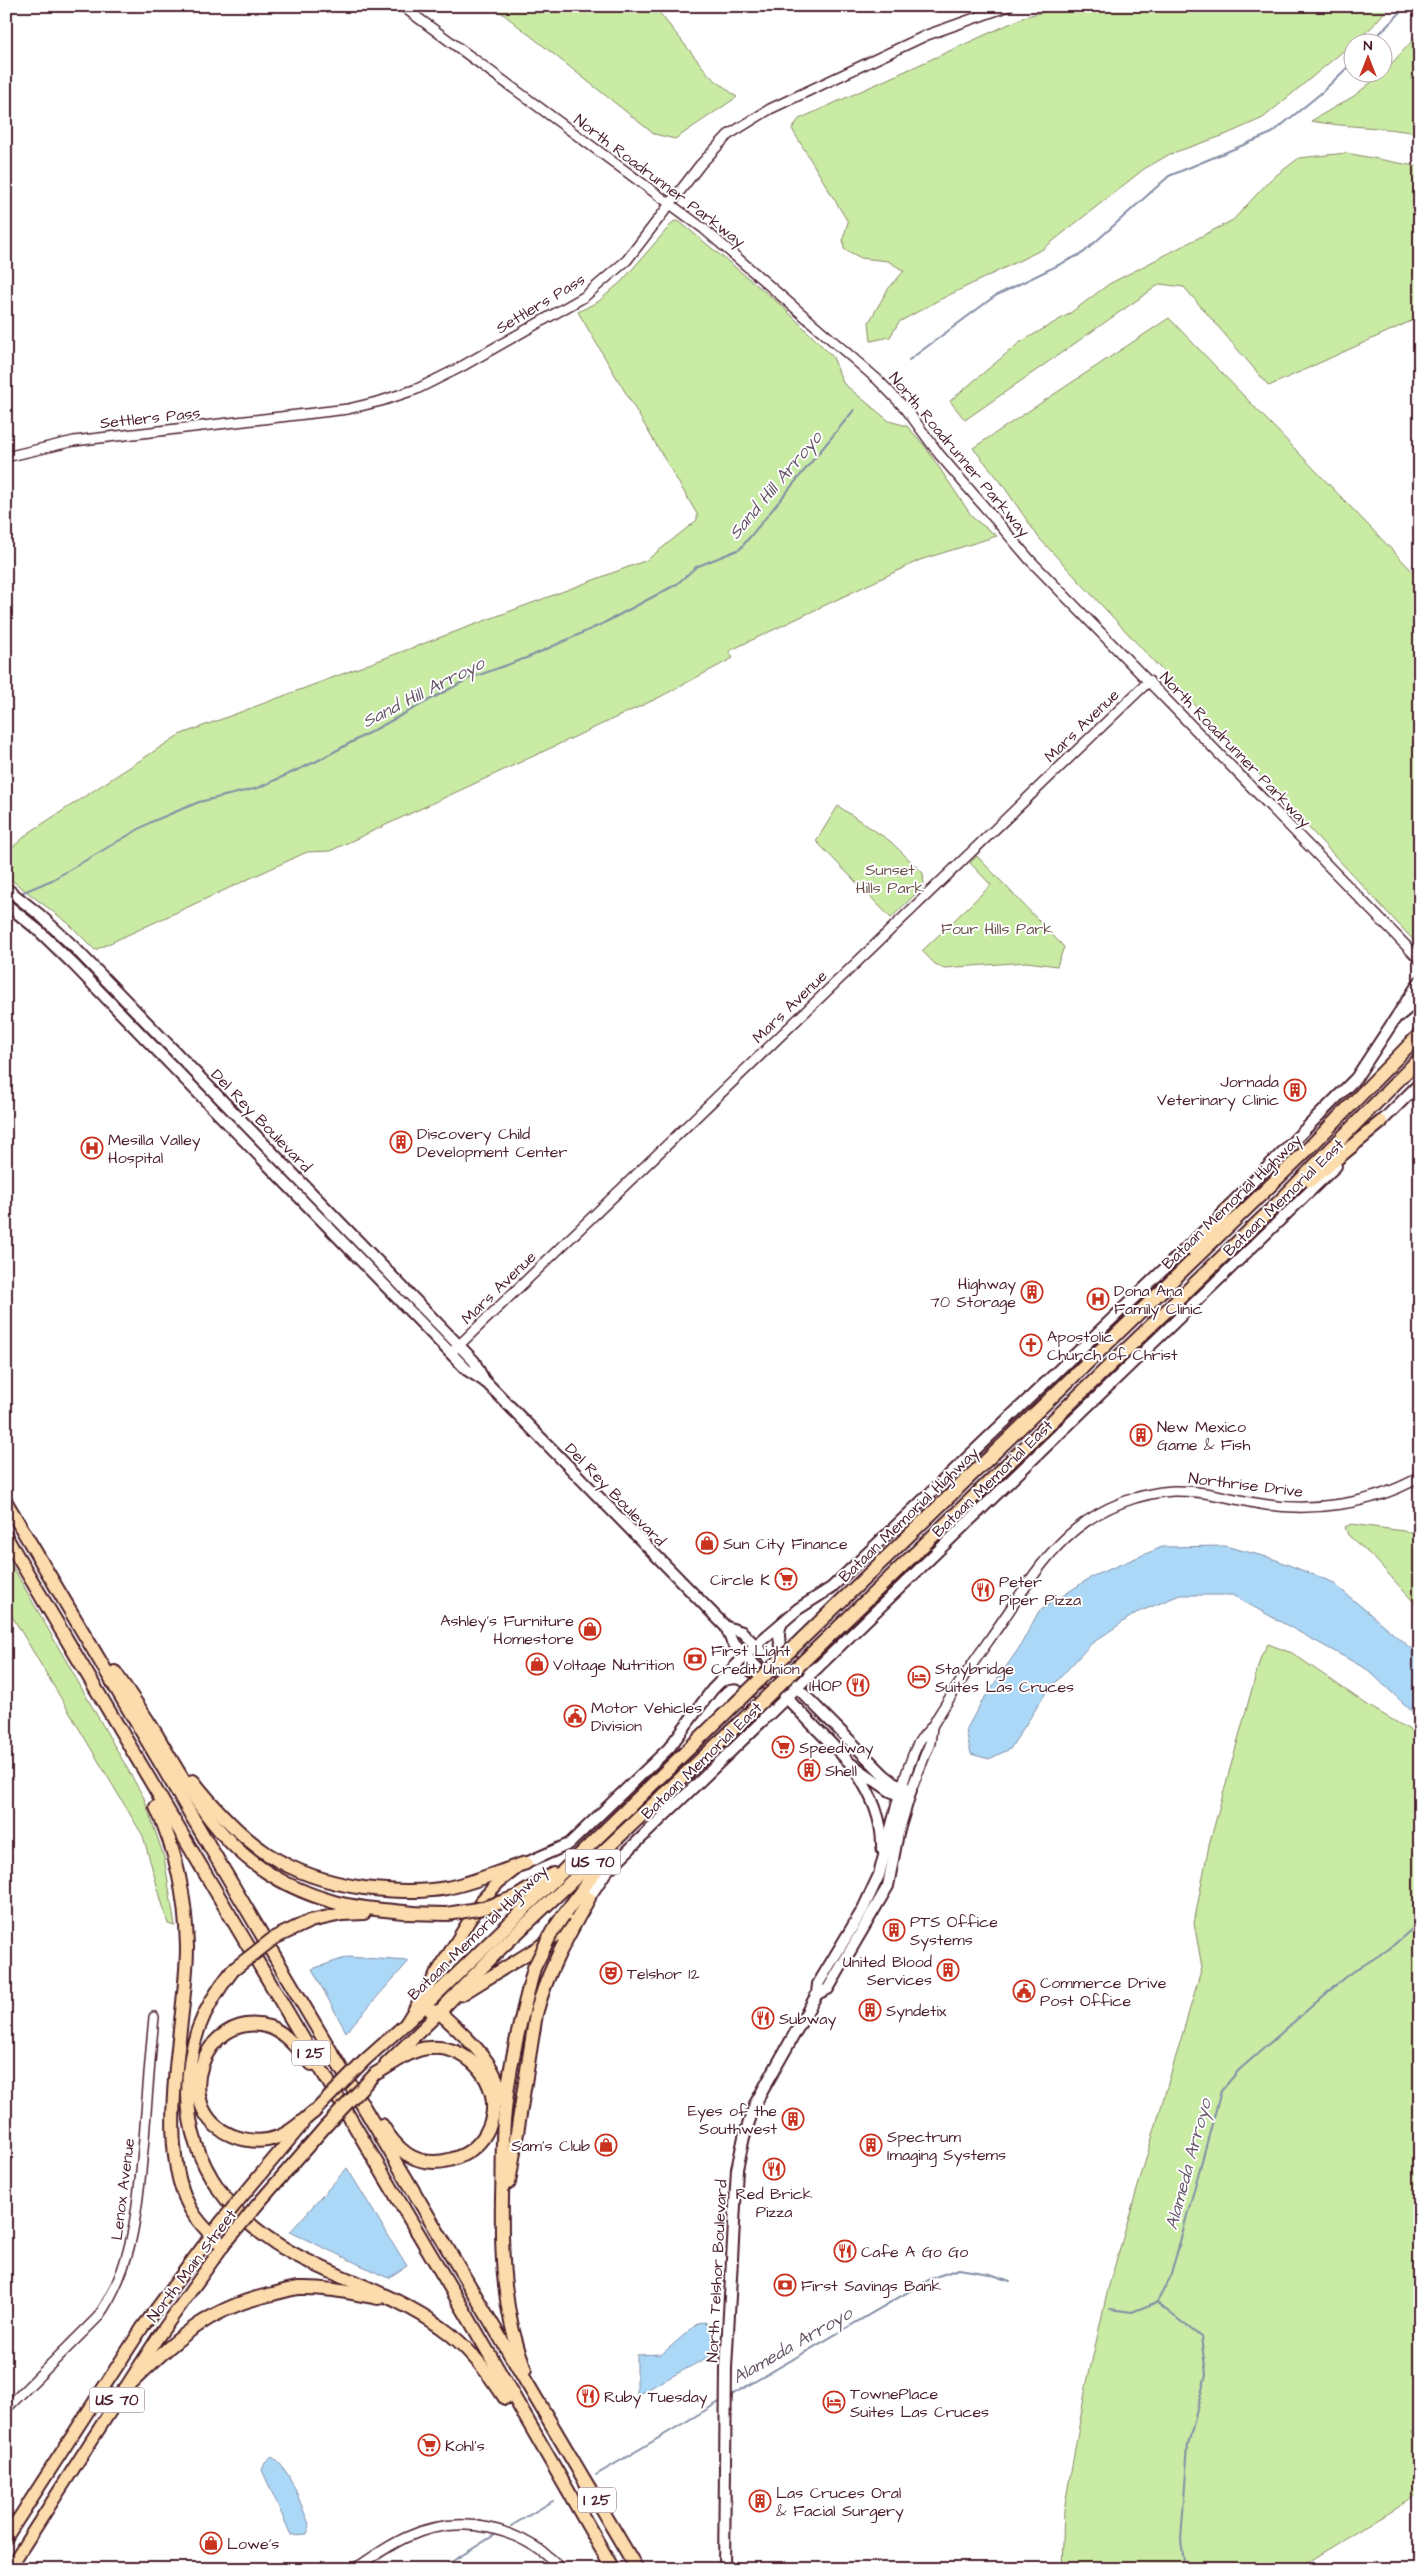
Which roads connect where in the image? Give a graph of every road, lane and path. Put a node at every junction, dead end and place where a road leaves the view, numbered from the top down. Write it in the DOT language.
graph roads {
  1 [pos="402,6"];
  2 [pos="1009,6"];
  3 [pos="671,205"];
  4 [pos="6,457"];
  5 [pos="1149,681"];
  6 [pos="6,888"];
  7 [pos="6,904"];
  8 [pos="1420,960"];
  9 [pos="1420,981"];
  10 [pos="1420,1005"];
  11 [pos="1390,1025"];
  12 [pos="1420,1034"];
  13 [pos="1420,1058"];
  14 [pos="1420,1083"];
  15 [pos="1382,1122"];
  16 [pos="228,1125"];
  17 [pos="256,1137"];
  18 [pos="257,1155"];
  19 [pos="303,1185"];
  20 [pos="1277,1204"];
  21 [pos="1230,1206"];
  22 [pos="326,1208"];
  23 [pos="317,1217"];
  24 [pos="339,1222"];
  25 [pos="331,1232"];
  26 [pos="1170,1283"];
  27 [pos="459,1345"];
  28 [pos="450,1353"];
  29 [pos="486,1382"];
  30 [pos="1420,1477"];
  31 [pos="6,1502"];
  32 [pos="6,1537"];
  33 [pos="66,1605"];
  34 [pos="781,1624"];
  35 [pos="726,1627"];
  36 [pos="755,1646"];
  37 [pos="746,1656"];
  38 [pos="818,1667"];
  39 [pos="721,1681"];
  40 [pos="796,1688"];
  41 [pos="787,1697"];
  42 [pos="764,1719"];
  43 [pos="117,1724"];
  44 [pos="159,1740"];
  45 [pos="852,1745"];
  46 [pos="841,1753"];
  47 [pos="850,1763"];
  48 [pos="905,1792"];
  49 [pos="641,1818"];
  50 [pos="526,1863"];
  51 [pos="567,1868"];
  52 [pos="879,1875"];
  53 [pos="589,1898"];
  54 [pos="413,1913"];
  55 [pos="817,1994"];
  56 [pos="439,2012"];
  57 [pos="154,2017"];
  58 [pos="411,2019"];
  59 [pos="322,2072"];
  60 [pos="375,2074"];
  61 [pos="360,2103"];
  62 [pos="315,2111"];
  63 [pos="504,2121"];
  64 [pos="502,2227"];
  65 [pos="210,2235"];
  66 [pos="223,2246"];
  67 [pos="415,2311"];
  68 [pos="122,2392"];
  69 [pos="6,2409"];
  70 [pos="556,2431"];
  71 [pos="558,2474"];
  72 [pos="6,2538"];
  73 [pos="9,2569"];
  74 [pos="355,2569"];
  75 [pos="562,2569"];
  76 [pos="613,2569"];
  77 [pos="637,2569"];
  78 [pos="724,2569"];
  1 -- 3 [label="street, North Roadrunner Parkway"];
  2 -- 3 [label="street, Settlers Pass"];
  3 -- 4 [label="street, Settlers Pass"];
  3 -- 5 [label="street, North Roadrunner Parkway"];
  5 -- 8 [label="street, North Roadrunner Parkway"];
  5 -- 27 [label="street, Mars Avenue"];
  6 -- 17 [label="main road, Del Rey Boulevard"];
  7 -- 16 [label="main road, Del Rey Boulevard"];
  9 -- 11 [label="main road"];
  10 -- 11 [label="main road"];
  11 -- 21 [label="main road"];
  12 -- 26 [label="highway, Bataan Memorial Highway / US 70"];
  13 -- 20 [label="highway, Bataan Memorial Highway / US 70"];
  14 -- 15 [label="main road, Bataan Memorial East"];
  15 -- 20 [label="highway"];
  15 -- 38 [label="main road, Bataan Memorial East"];
  16 -- 17 [label="main road"];
  16 -- 18 [label="main road, Del Rey Boulevard"];
  17 -- 18 [label="main road"];
  17 -- 19 [label="main road, Del Rey Boulevard"];
  18 -- 19 [label="main road"];
  18 -- 23 [label="main road, Del Rey Boulevard"];
  19 -- 22 [label="main road, Del Rey Boulevard"];
  20 -- 49 [label="highway, Bataan Memorial Highway / US 70, bridge"];
  21 -- 26 [label="highway"];
  21 -- 34 [label="main road"];
  22 -- 23 [label="main road"];
  22 -- 24 [label="main road, Del Rey Boulevard"];
  23 -- 25 [label="main road, Del Rey Boulevard"];
  24 -- 25 [label="main road"];
  24 -- 27 [label="main road, Del Rey Boulevard"];
  25 -- 28 [label="main road, Del Rey Boulevard"];
  26 -- 51 [label="highway, Bataan Memorial Highway / US 70, bridge"];
  27 -- 28 [label="street, Mars Avenue"];
  27 -- 29 [label="main road, Del Rey Boulevard"];
  28 -- 29 [label="main road, Del Rey Boulevard"];
  29 -- 35 [label="main road, Del Rey Boulevard"];
  30 -- 48 [label="street, Northrise Drive"];
  31 -- 33 [label="highway, I 25"];
  32 -- 43 [label="highway, I 25"];
  33 -- 44 [label="highway"];
  33 -- 61 [label="highway, I 25"];
  34 -- 36 [label="main road"];
  34 -- 38 [label="main road"];
  35 -- 36 [label="main road, Del Rey Boulevard"];
  35 -- 37 [label="main road, Del Rey Boulevard"];
  36 -- 37 [label="main road"];
  36 -- 40 [label="main road, Del Rey Boulevard"];
  37 -- 39 [label="main road"];
  37 -- 41 [label="main road, Del Rey Boulevard"];
  38 -- 40 [label="main road, Bataan Memorial East"];
  39 -- 42 [label="main road"];
  39 -- 50 [label="main road"];
  40 -- 41 [label="main road, Bataan Memorial East"];
  40 -- 45 [label="main road, Del Rey Boulevard"];
  41 -- 42 [label="main road, Bataan Memorial East"];
  41 -- 46 [label="main road, Del Rey Boulevard"];
  42 -- 53 [label="main road, Bataan Memorial East"];
  43 -- 59 [label="highway, I 25"];
  43 -- 65 [label="highway"];
  44 -- 50 [label="highway"];
  44 -- 54 [label="highway"];
  45 -- 46 [label="main road"];
  45 -- 48 [label="main road, Del Rey Boulevard"];
  46 -- 47 [label="main road, Del Rey Boulevard"];
  47 -- 48 [label="main road, Del Rey Boulevard"];
  47 -- 52 [label="main road"];
  48 -- 52 [label="main road, North Telshor Boulevard"];
  48 -- 55 [label="main road, North Telshor Boulevard"];
  49 -- 56 [label="highway, Bataan Memorial Highway / US 70"];
  49 -- 63 [label="highway, bridge"];
  50 -- 58 [label="main road, North Main Street"];
  51 -- 54 [label="highway, bridge"];
  51 -- 58 [label="highway, Bataan Memorial Highway / US 70"];
  52 -- 55 [label="main road, North Telshor Boulevard"];
  53 -- 56 [label="main road, North Main Street"];
  53 -- 64 [label="highway"];
  54 -- 67 [label="highway, bridge"];
  55 -- 78 [label="main road, North Telshor Boulevard"];
  56 -- 58 [label="highway"];
  56 -- 60 [label="main road, North Main Street / US 70"];
  56 -- 63 [label="highway"];
  57 -- 69 [label="street, Lenox Avenue"];
  58 -- 62 [label="main road, North Main Street / US 70, bridge"];
  59 -- 62 [label="highway"];
  59 -- 71 [label="highway, I 25"];
  60 -- 61 [label="highway"];
  60 -- 66 [label="main road, North Main Street / US 70, bridge"];
  61 -- 70 [label="highway, I 25"];
  62 -- 65 [label="main road, North Main Street / US 70, bridge"];
  63 -- 64 [label="highway"];
  64 -- 70 [label="highway"];
  65 -- 66 [label="highway"];
  65 -- 72 [label="main road, North Main Street / US 70"];
  66 -- 68 [label="main road, North Main Street / US 70"];
  67 -- 68 [label="highway"];
  67 -- 71 [label="highway"];
  68 -- 73 [label="main road, North Main Street / US 70"];
  70 -- 77 [label="highway, I 25"];
  71 -- 76 [label="highway, I 25"];
  74 -- 75 [label="street"];
}
